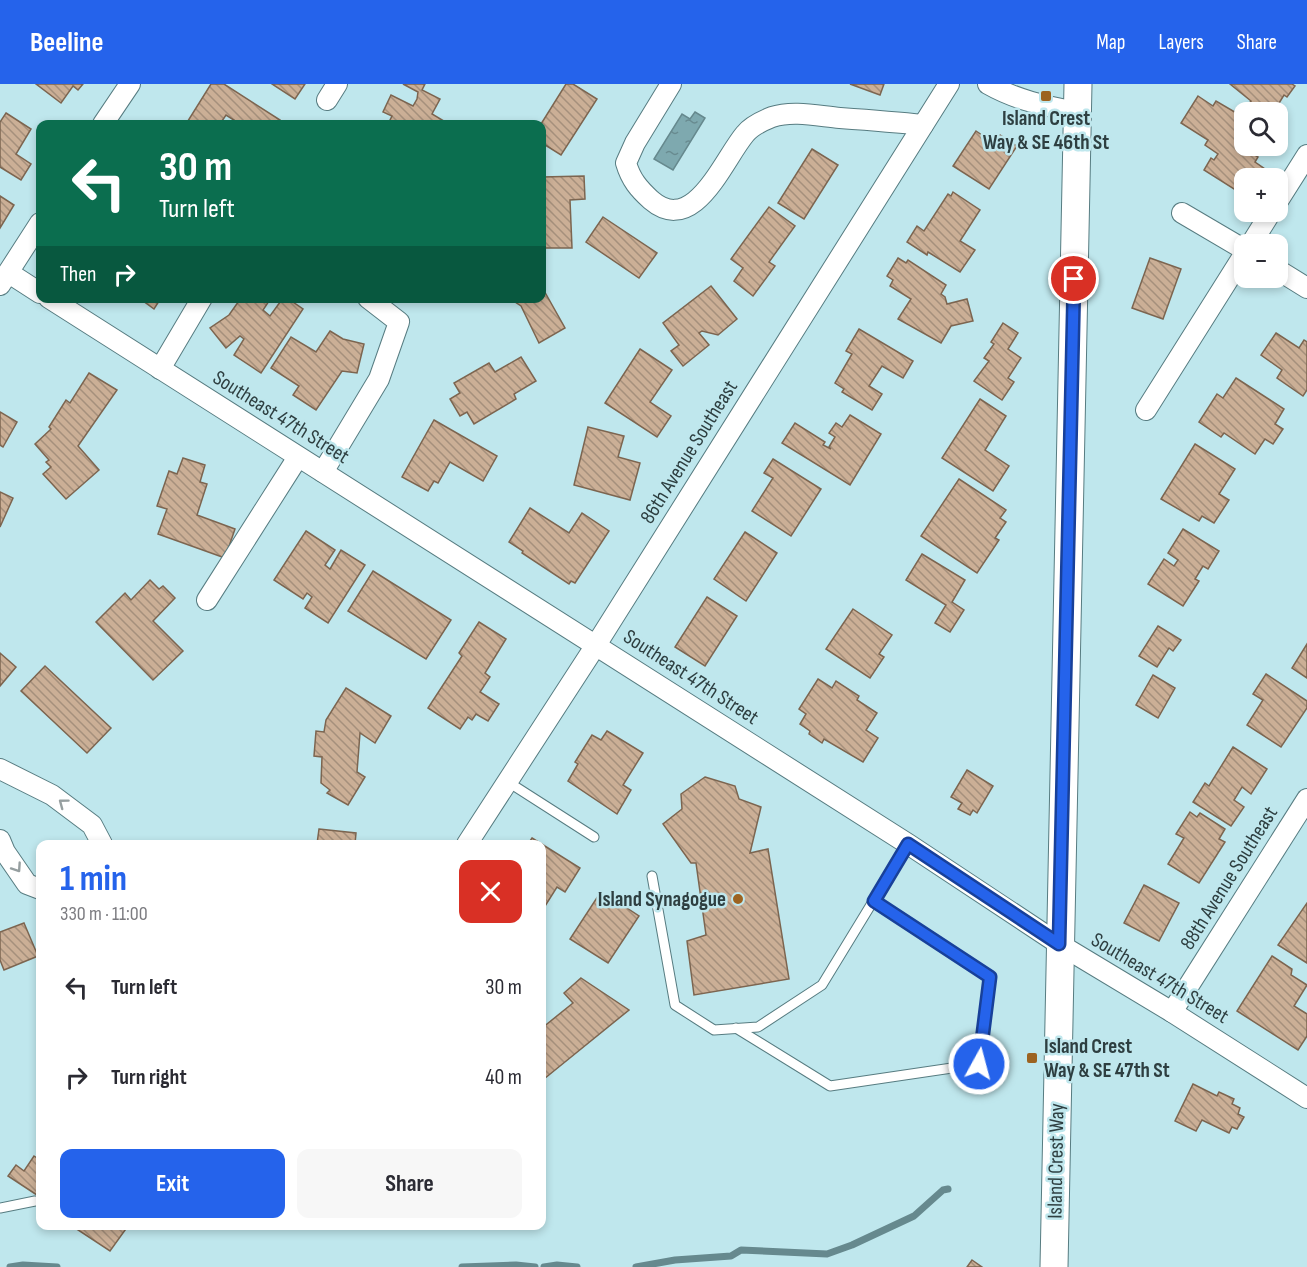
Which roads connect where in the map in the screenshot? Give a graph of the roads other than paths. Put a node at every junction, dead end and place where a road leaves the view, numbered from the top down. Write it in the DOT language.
graph roads {
  1 [pos="130,84"];
  2 [pos="671,84"];
  3 [pos="949,84"];
  4 [pos="988,84"];
  5 [pos="1078,84"];
  6 [pos="1077,112"];
  7 [pos="107,120"];
  8 [pos="923,125"];
  9 [pos="1307,155"];
  10 [pos="1288,185"];
  11 [pos="1182,213"];
  12 [pos="36,229"];
  13 [pos="1234,245"];
  14 [pos="1234,270"];
  15 [pos="1288,276"];
  16 [pos="4,279"];
  17 [pos="1307,288"];
  18 [pos="36,291"];
  19 [pos="57,303"];
  20 [pos="199,303"];
  21 [pos="374,303"];
  22 [pos="160,369"];
  23 [pos="1146,410"];
  24 [pos="298,457"];
  25 [pos="323,472"];
  26 [pos="207,600"];
  27 [pos="596,645"];
  28 [pos="0,769"];
  29 [pos="508,782"];
  30 [pos="1307,799"];
  31 [pos="594,837"];
  32 [pos="0,840"];
  33 [pos="100,840"];
  34 [pos="470,840"];
  35 [pos="908,844"];
  36 [pos="652,876"];
  37 [pos="36,887"];
  38 [pos="874,901"];
  39 [pos="1059,944"];
  40 [pos="1172,1012"];
  41 [pos="736,1028"];
  42 [pos="1307,1098"];
  43 [pos="35,1201"];
  44 [pos="0,1208"];
  45 [pos="1054,1267"];
  1 -- 7 [label="street"];
  2 -- 8 [label="street"];
  3 -- 8 [label="street, 86th Avenue Southeast"];
  4 -- 6 [label="street"];
  5 -- 6 [label="main road, Island Crest Way"];
  6 -- 39 [label="main road, Island Crest Way"];
  8 -- 27 [label="street, 86th Avenue Southeast"];
  9 -- 10 [label="street"];
  11 -- 13 [label="street"];
  12 -- 16 [label="street"];
  14 -- 23 [label="street"];
  15 -- 17 [label="street"];
  16 -- 18 [label="street"];
  19 -- 22 [label="street, Southeast 47th Street"];
  20 -- 22 [label="street"];
  21 -- 25 [label="street"];
  22 -- 24 [label="street, Southeast 47th Street"];
  24 -- 25 [label="street, Southeast 47th Street"];
  24 -- 26 [label="street"];
  25 -- 27 [label="street, Southeast 47th Street"];
  27 -- 29 [label="street, 86th Avenue Southeast"];
  27 -- 35 [label="street, Southeast 47th Street"];
  33 -- 28 [label="street, one-way"];
  29 -- 31 [label="lane"];
  29 -- 34 [label="street, 86th Avenue Southeast"];
  30 -- 40 [label="street, 88th Avenue Southeast"];
  32 -- 37 [label="street, one-way"];
  35 -- 38 [label="lane"];
  35 -- 39 [label="street, Southeast 47th Street"];
  36 -- 41 [label="lane"];
  38 -- 41 [label="lane"];
  38 -- 41 [label="lane"];
  39 -- 40 [label="street, Southeast 47th Street"];
  39 -- 45 [label="main road, Island Crest Way"];
  40 -- 42 [label="street, Southeast 47th Street"];
  43 -- 44 [label="lane"];
}
